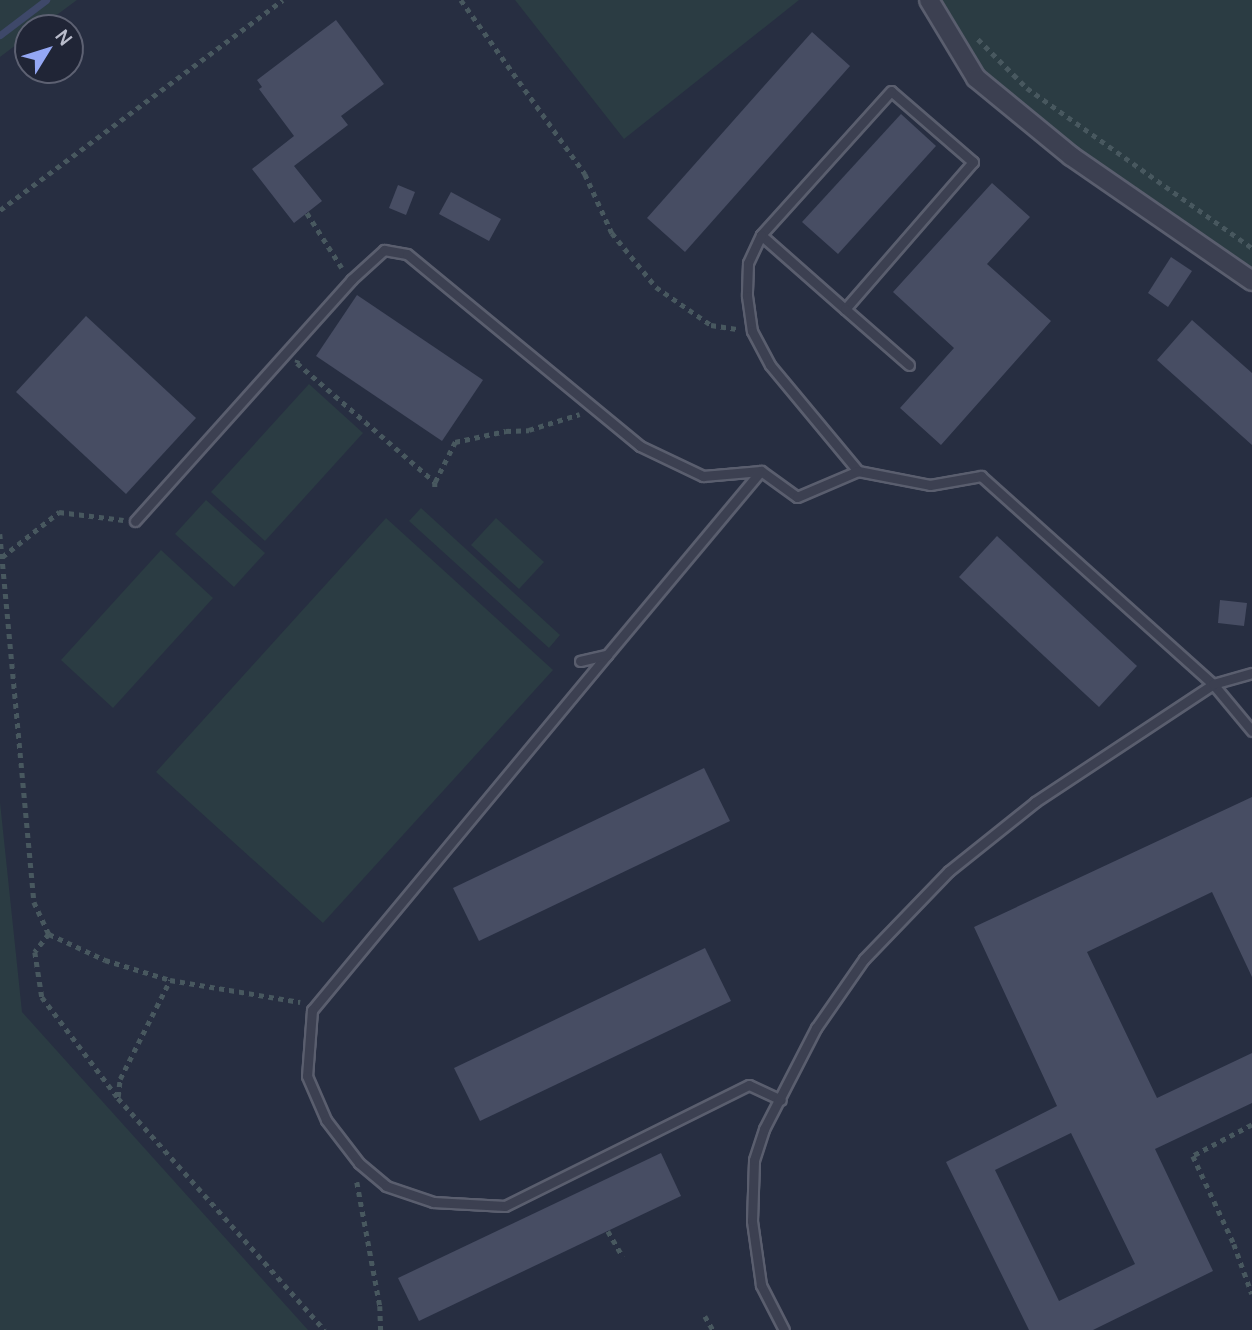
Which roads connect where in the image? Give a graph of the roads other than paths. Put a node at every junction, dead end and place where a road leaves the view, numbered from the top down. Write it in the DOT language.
graph roads {
  1 [pos="929,0"];
  2 [pos="761,235"];
  3 [pos="1252,281"];
  4 [pos="845,309"];
  5 [pos="909,365"];
  6 [pos="761,471"];
  7 [pos="858,471"];
  8 [pos="135,521"];
  9 [pos="607,655"];
  10 [pos="580,660"];
  11 [pos="1252,673"];
  12 [pos="1213,684"];
  13 [pos="1252,732"];
  14 [pos="781,1100"];
  15 [pos="783,1330"];
  1 -- 3 [label="street"];
  2 -- 4 [label="lane"];
  2 -- 4 [label="lane"];
  2 -- 7 [label="lane"];
  4 -- 5 [label="lane"];
  6 -- 7 [label="lane"];
  6 -- 8 [label="lane"];
  6 -- 9 [label="lane"];
  7 -- 12 [label="lane"];
  9 -- 10 [label="lane"];
  9 -- 14 [label="lane"];
  11 -- 12 [label="lane"];
  12 -- 13 [label="lane"];
  12 -- 14 [label="lane"];
  14 -- 15 [label="lane"];
}
